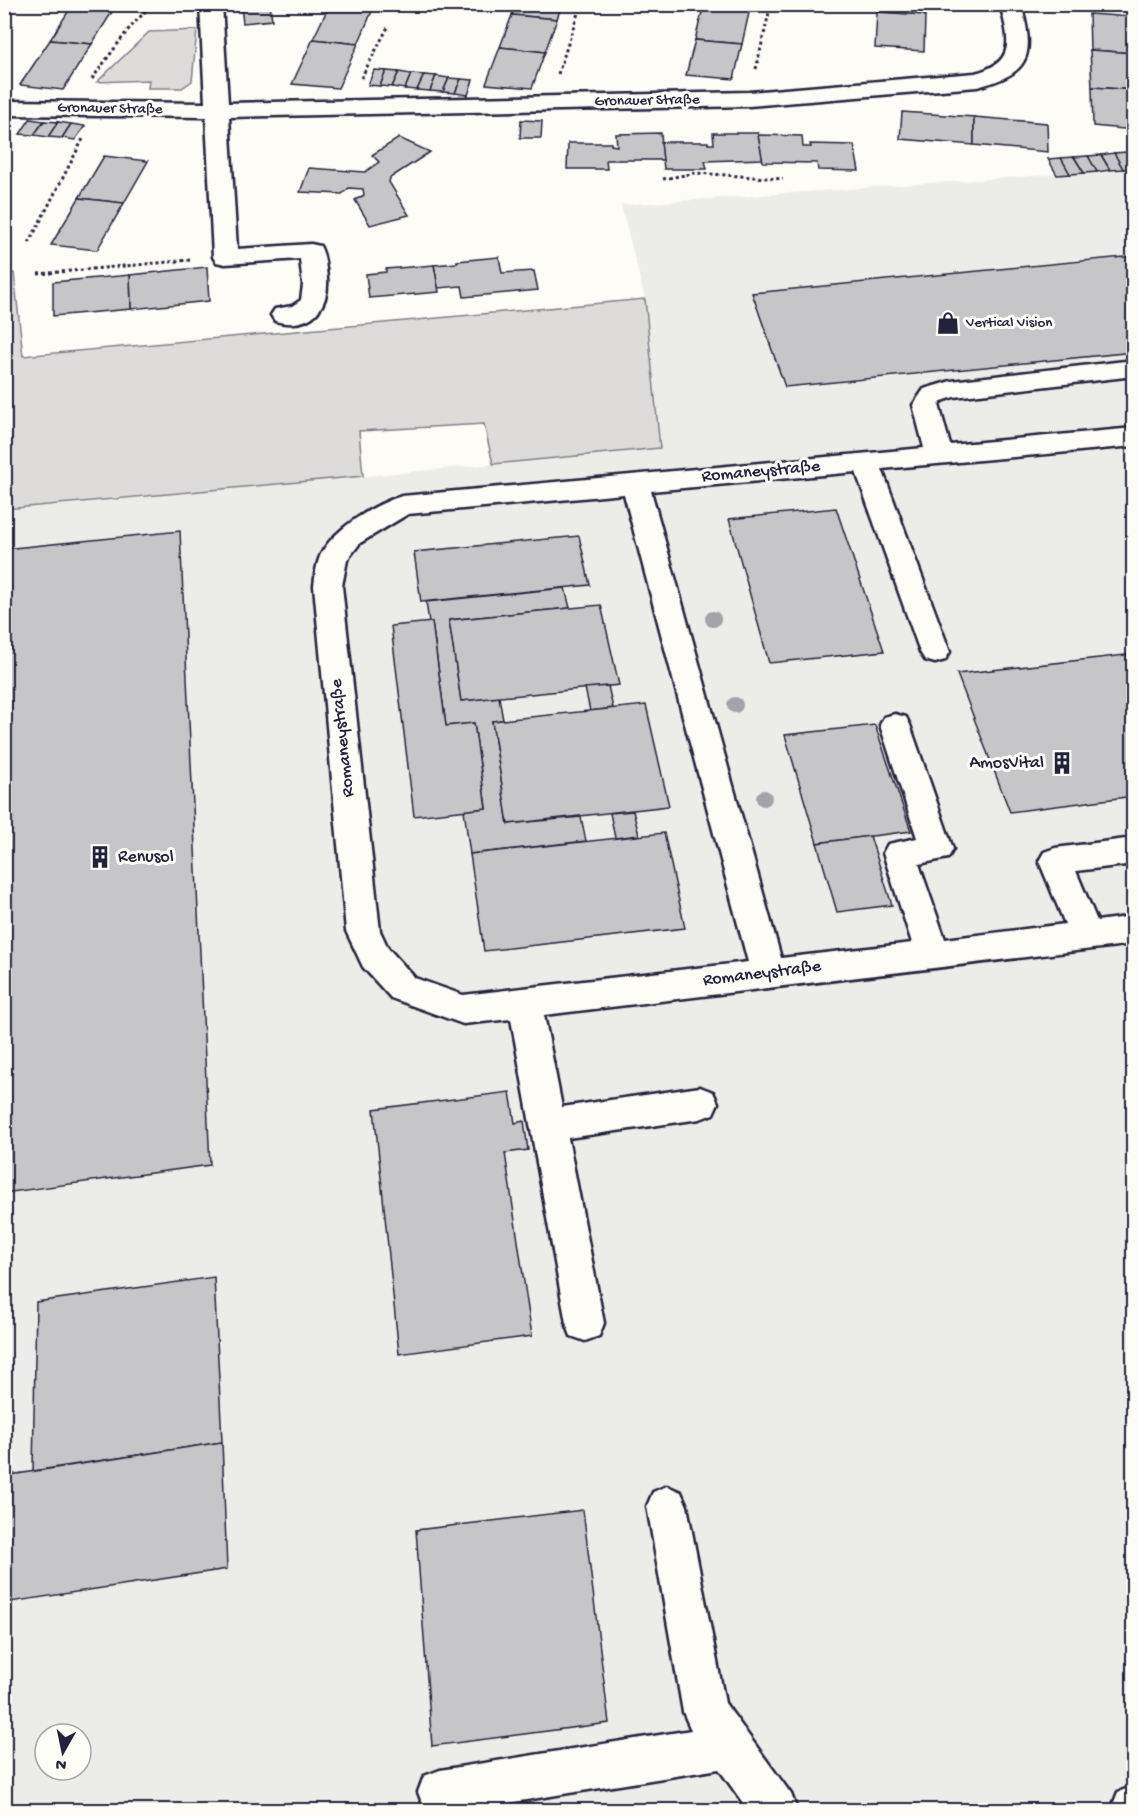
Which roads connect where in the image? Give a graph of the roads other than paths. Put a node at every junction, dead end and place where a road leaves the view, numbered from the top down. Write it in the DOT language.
graph roads {
  1 [pos="211,4"];
  2 [pos="1010,4"];
  3 [pos="4,108"];
  4 [pos="216,110"];
  5 [pos="284,315"];
  6 [pos="1134,368"];
  7 [pos="1134,437"];
  8 [pos="939,455"];
  9 [pos="866,462"];
  10 [pos="635,484"];
  11 [pos="935,652"];
  12 [pos="895,725"];
  13 [pos="1134,851"];
  14 [pos="1134,930"];
  15 [pos="1087,936"];
  16 [pos="933,954"];
  17 [pos="768,974"];
  18 [pos="525,1003"];
  19 [pos="700,1103"];
  20 [pos="548,1125"];
  21 [pos="585,1323"];
  22 [pos="667,1506"];
  23 [pos="727,1746"];
  24 [pos="440,1792"];
  25 [pos="775,1810"];
  1 -- 4 [label="street"];
  2 -- 4 [label="street, Gronauer Straße"];
  3 -- 4 [label="street, Gronauer Straße"];
  4 -- 5 [label="street"];
  6 -- 8 [label="street"];
  7 -- 8 [label="street, Romaneystraße"];
  8 -- 9 [label="street, Romaneystraße"];
  9 -- 10 [label="street, Romaneystraße"];
  9 -- 11 [label="street"];
  10 -- 17 [label="street"];
  10 -- 18 [label="street, Romaneystraße"];
  12 -- 16 [label="street"];
  13 -- 15 [label="street"];
  14 -- 15 [label="street, Romaneystraße"];
  15 -- 16 [label="street, Romaneystraße"];
  16 -- 17 [label="street, Romaneystraße"];
  17 -- 18 [label="street, Romaneystraße"];
  18 -- 20 [label="street"];
  19 -- 20 [label="street"];
  20 -- 21 [label="street"];
  22 -- 23 [label="street"];
  23 -- 24 [label="street"];
  23 -- 25 [label="street"];
}
